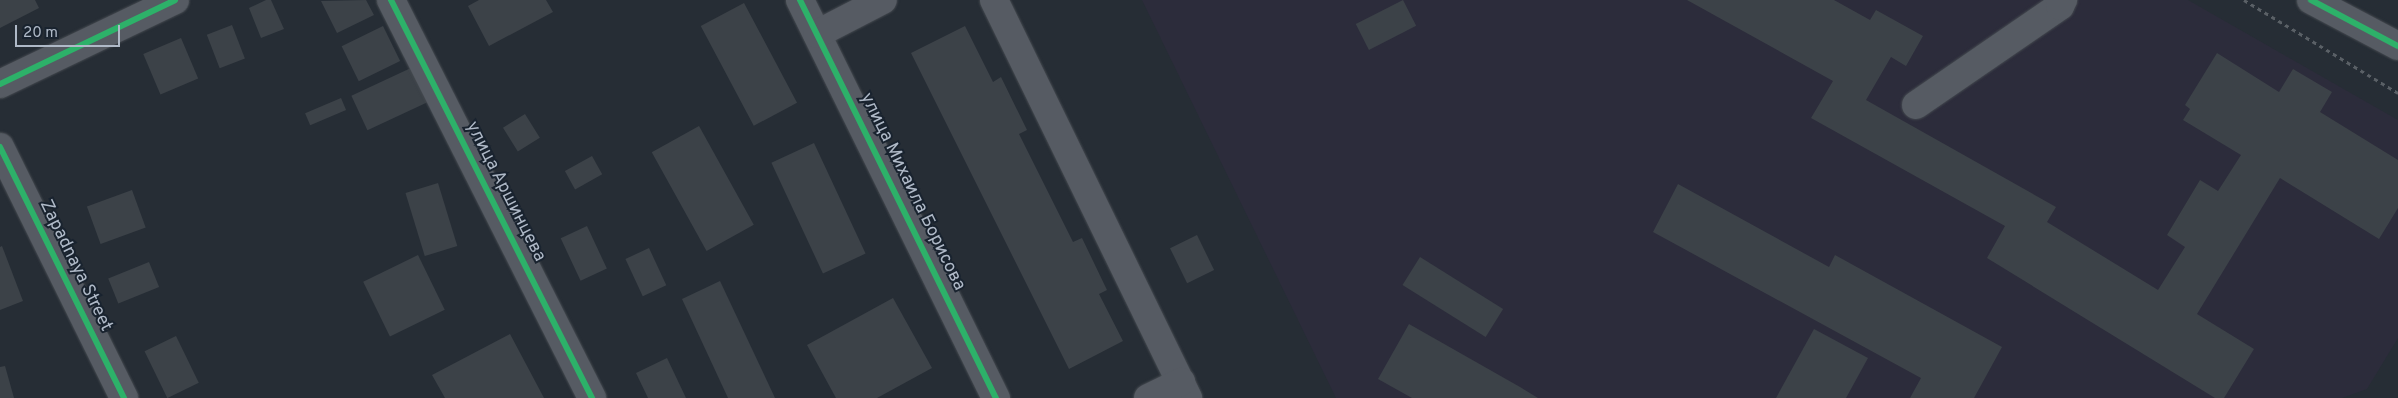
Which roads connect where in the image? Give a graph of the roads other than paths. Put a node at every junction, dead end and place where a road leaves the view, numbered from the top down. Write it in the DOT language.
graph roads {
  1 [pos="175,0"];
  2 [pos="391,0"];
  3 [pos="800,0"];
  4 [pos="883,0"];
  5 [pos="994,0"];
  6 [pos="2311,0"];
  7 [pos="2058,2"];
  8 [pos="817,34"];
  9 [pos="2398,46"];
  10 [pos="0,84"];
  11 [pos="1916,105"];
  12 [pos="0,147"];
  13 [pos="1184,390"];
  14 [pos="124,398"];
  15 [pos="592,398"];
  16 [pos="996,398"];
  17 [pos="1148,398"];
  1 -- 10 [label="street"];
  2 -- 15 [label="street, улица Аршинцева"];
  3 -- 8 [label="street, улица Михаила Борисова"];
  4 -- 8 [label="street"];
  5 -- 13 [label="street"];
  6 -- 9 [label="street"];
  7 -- 11 [label="street"];
  8 -- 16 [label="street, улица Михаила Борисова"];
  12 -- 14 [label="street, Zapadnaya Street"];
  13 -- 17 [label="street"];
}
